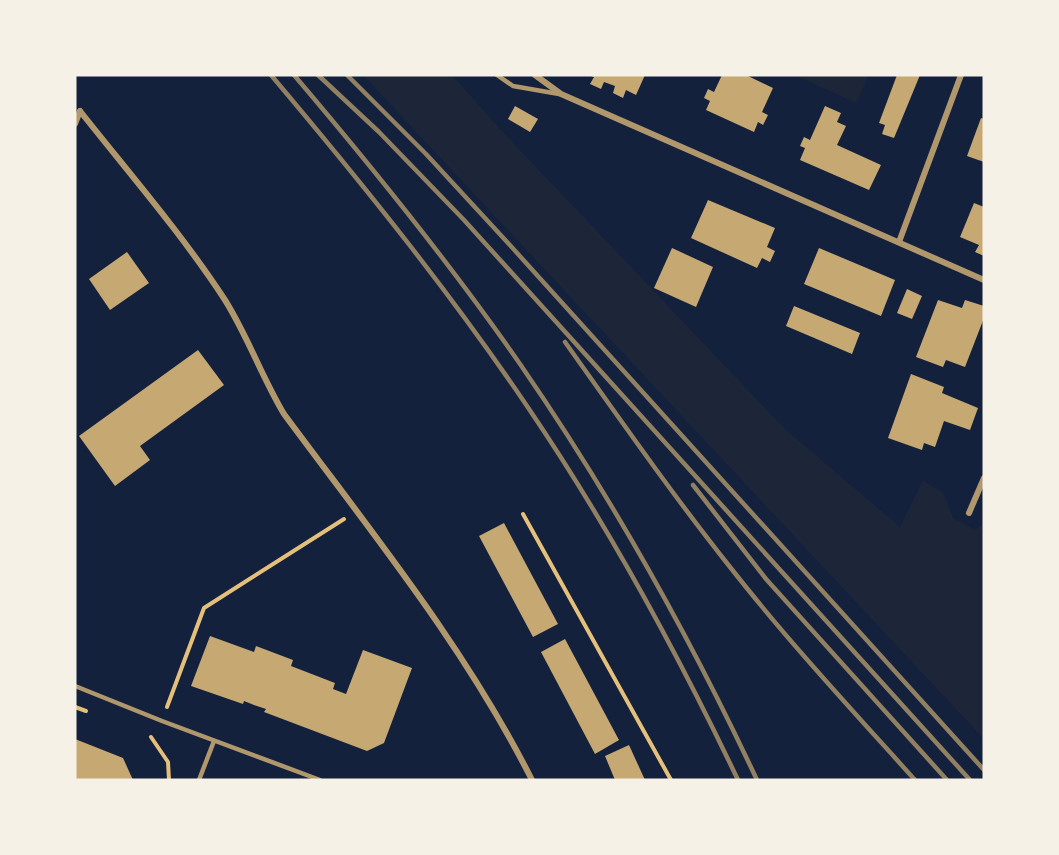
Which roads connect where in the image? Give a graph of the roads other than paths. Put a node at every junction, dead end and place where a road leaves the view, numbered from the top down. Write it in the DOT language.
graph roads {
  1 [pos="497,75"];
  2 [pos="535,75"];
  3 [pos="961,75"];
  4 [pos="561,94"];
  5 [pos="75,105"];
  6 [pos="80,111"];
  7 [pos="75,124"];
  8 [pos="899,242"];
  9 [pos="984,280"];
  10 [pos="984,478"];
  11 [pos="969,513"];
  12 [pos="75,686"];
  13 [pos="214,741"];
  14 [pos="199,780"];
  15 [pos="320,780"];
  16 [pos="532,780"];
  1 -- 4 [label="lane"];
  2 -- 4 [label="street"];
  3 -- 8 [label="street"];
  4 -- 8 [label="street"];
  5 -- 6 [label="lane"];
  6 -- 7 [label="street"];
  6 -- 16 [label="street"];
  8 -- 9 [label="street"];
  10 -- 11 [label="street"];
  12 -- 13 [label="lane"];
  13 -- 14 [label="lane"];
  13 -- 15 [label="lane"];
}
